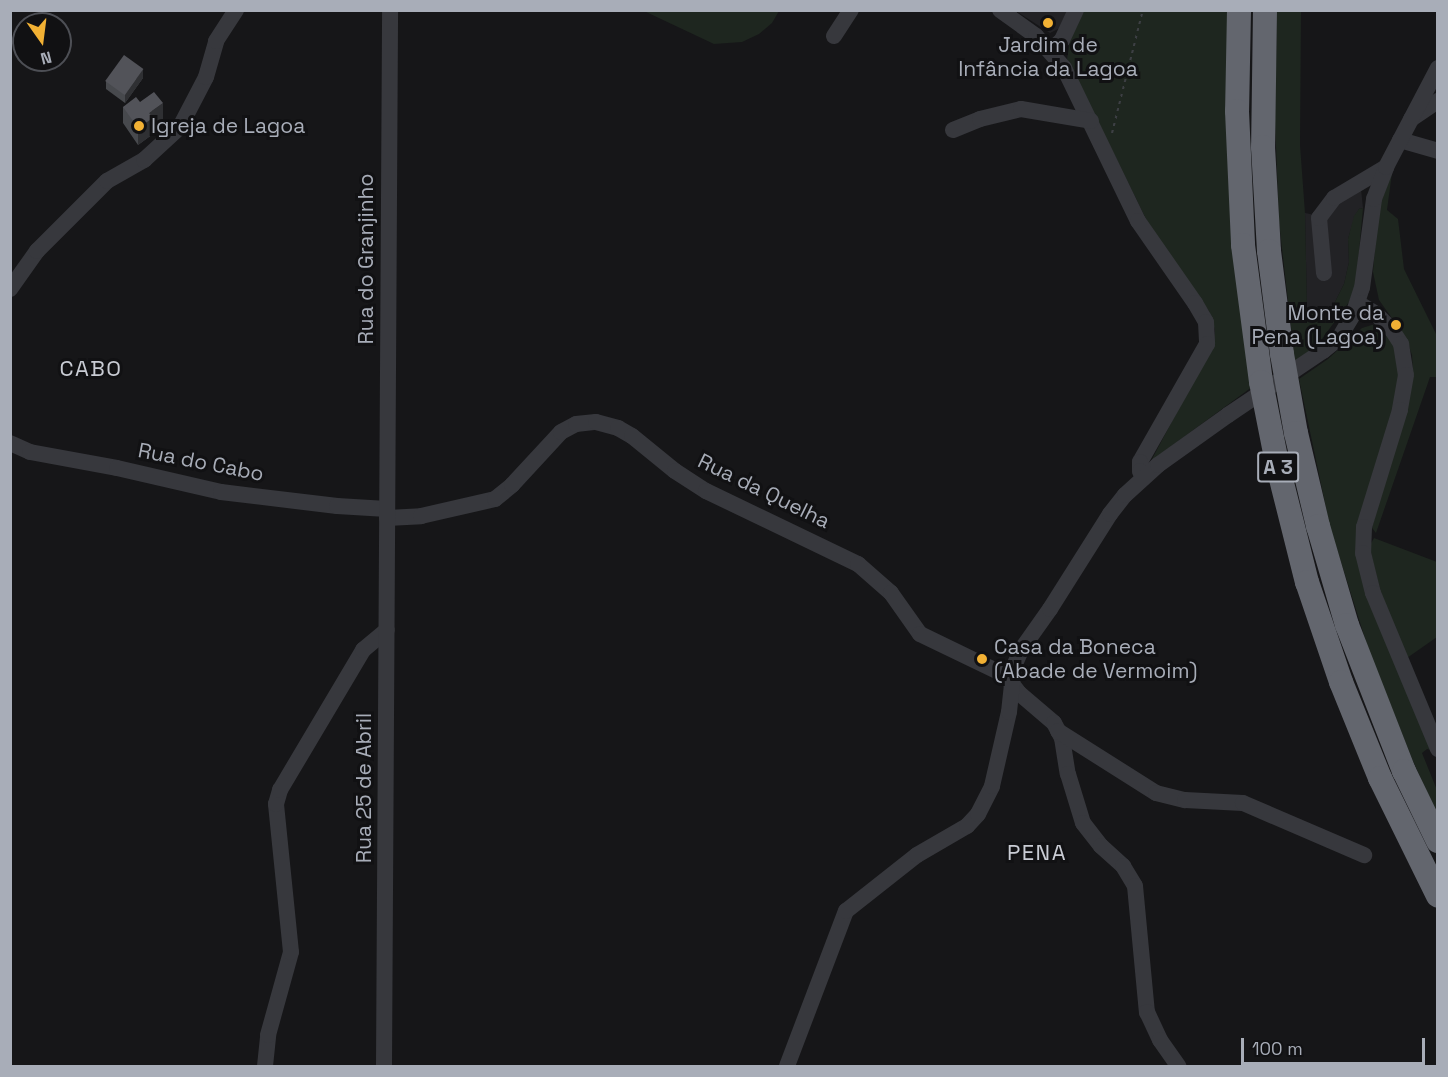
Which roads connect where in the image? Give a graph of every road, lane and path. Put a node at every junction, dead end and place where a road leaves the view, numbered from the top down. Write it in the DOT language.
graph roads {
  1 [pos="236,10"];
  2 [pos="390,10"];
  3 [pos="851,10"];
  4 [pos="1000,10"];
  5 [pos="1076,10"];
  6 [pos="1143,10"];
  7 [pos="1239,10"];
  8 [pos="1265,10"];
  9 [pos="834,36"];
  10 [pos="1052,50"];
  11 [pos="1437,68"];
  12 [pos="1437,101"];
  13 [pos="1410,120"];
  14 [pos="1091,121"];
  15 [pos="953,130"];
  16 [pos="1400,140"];
  17 [pos="1437,151"];
  18 [pos="1107,155"];
  19 [pos="1386,167"];
  20 [pos="1324,273"];
  21 [pos="10,289"];
  22 [pos="1358,303"];
  23 [pos="10,443"];
  24 [pos="1143,478"];
  25 [pos="387,513"];
  26 [pos="387,630"];
  27 [pos="1012,683"];
  28 [pos="1058,731"];
  29 [pos="1437,749"];
  30 [pos="1437,841"];
  31 [pos="1364,855"];
  32 [pos="1437,896"];
  33 [pos="265,1066"];
  34 [pos="384,1066"];
  35 [pos="787,1066"];
  36 [pos="1178,1066"];
  1 -- 21 [label="street"];
  2 -- 25 [label="street, Rua do Granjinho"];
  3 -- 9 [label="street"];
  4 -- 10 [label="street"];
  5 -- 10 [label="street"];
  6 -- 18 [label="path"];
  7 -- 32 [label="highway, A 3"];
  8 -- 30 [label="highway, A 3"];
  10 -- 14 [label="street"];
  11 -- 13 [label="street"];
  12 -- 13 [label="street"];
  13 -- 16 [label="street"];
  14 -- 15 [label="street"];
  14 -- 18 [label="street"];
  16 -- 17 [label="street"];
  16 -- 19 [label="street"];
  18 -- 24 [label="street"];
  19 -- 20 [label="street"];
  19 -- 22 [label="street"];
  22 -- 24 [label="street"];
  22 -- 29 [label="street"];
  23 -- 25 [label="street, Rua do Cabo"];
  24 -- 27 [label="street"];
  25 -- 26 [label="street, Rua 25 de Abril"];
  25 -- 27 [label="street, Rua da Quelha"];
  26 -- 33 [label="street"];
  26 -- 34 [label="street, Rua 25 de Abril"];
  27 -- 28 [label="street, Rua da Quelha"];
  27 -- 35 [label="street"];
  28 -- 31 [label="street"];
  28 -- 36 [label="street"];
}
